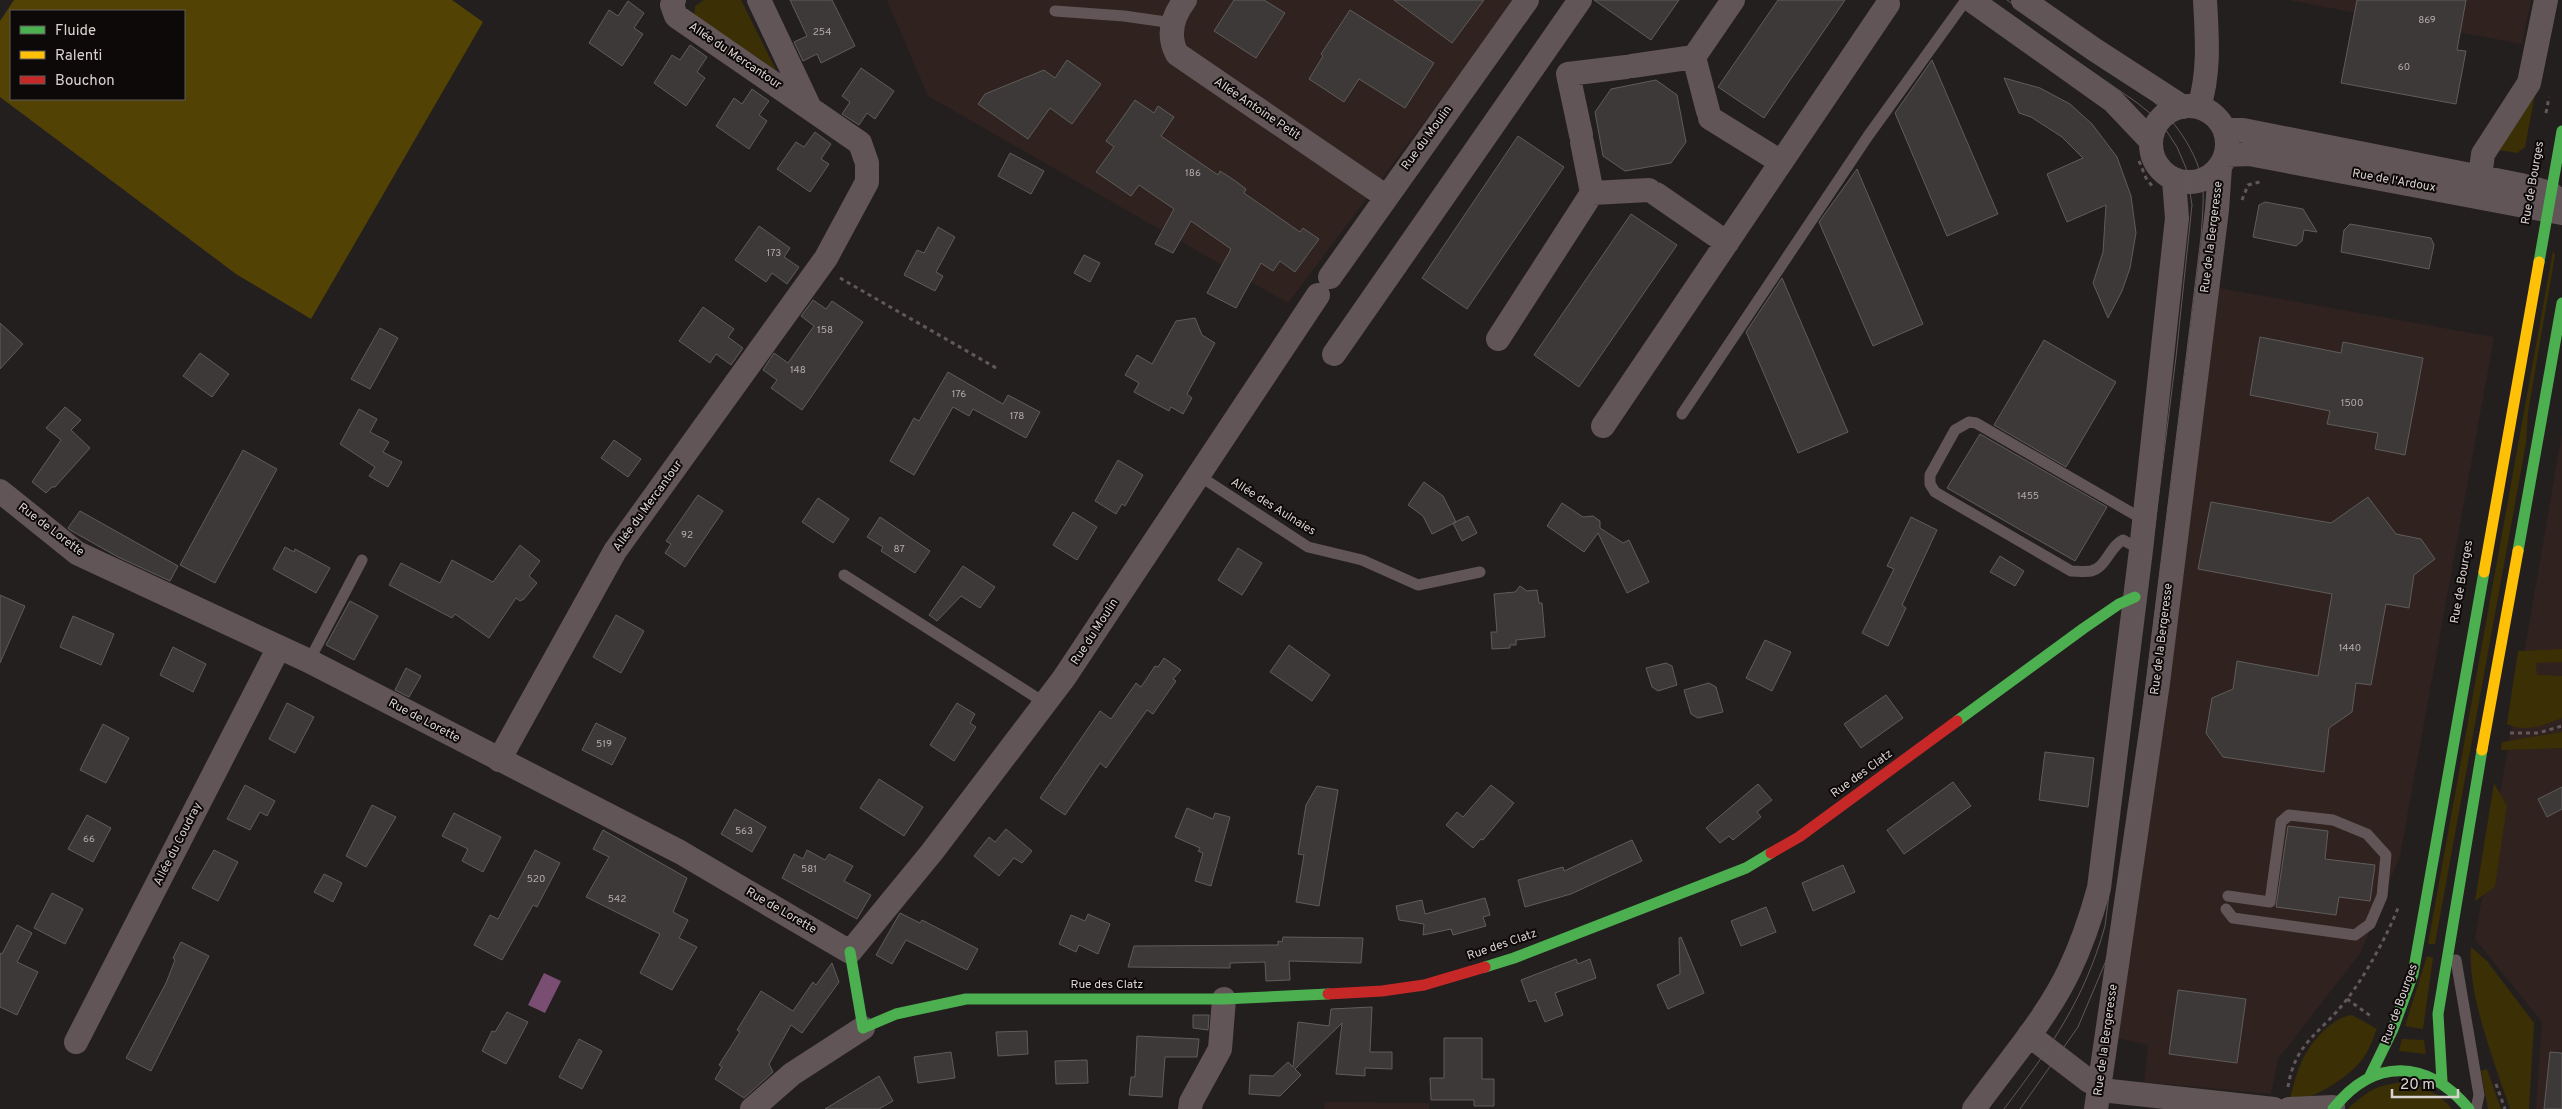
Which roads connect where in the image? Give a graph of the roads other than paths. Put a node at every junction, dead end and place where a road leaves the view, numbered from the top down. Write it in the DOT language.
graph roads {
  1 [pos="674,0"];
  2 [pos="759,0"];
  3 [pos="1185,0"];
  4 [pos="1527,0"];
  5 [pos="1580,0"];
  6 [pos="1733,0"];
  7 [pos="1966,0"];
  8 [pos="1971,0"];
  9 [pos="2023,0"];
  10 [pos="2205,0"];
  11 [pos="2546,0"];
  12 [pos="1888,4"];
  13 [pos="1055,11"];
  14 [pos="1172,23"];
  15 [pos="1694,57"];
  16 [pos="1540,58"];
  17 [pos="1568,74"];
  18 [pos="808,106"];
  19 [pos="2191,107"];
  20 [pos="2225,130"];
  21 [pos="2562,131"];
  22 [pos="2151,141"];
  23 [pos="2223,161"];
  24 [pos="1781,162"];
  25 [pos="2480,177"];
  26 [pos="2174,180"];
  27 [pos="1592,193"];
  28 [pos="1385,196"];
  29 [pos="2555,205"];
  30 [pos="1727,243"];
  31 [pos="2562,302"];
  32 [pos="1498,339"];
  33 [pos="1334,354"];
  34 [pos="1682,414"];
  35 [pos="1603,426"];
  36 [pos="1198,475"];
  37 [pos="0,491"];
  38 [pos="2144,520"];
  39 [pos="2141,550"];
  40 [pos="362,560"];
  41 [pos="1480,572"];
  42 [pos="844,575"];
  43 [pos="2135,596"];
  44 [pos="279,647"];
  45 [pos="309,661"];
  46 [pos="1045,703"];
  47 [pos="499,760"];
  48 [pos="2228,896"];
  49 [pos="2226,908"];
  50 [pos="2451,930"];
  51 [pos="850,952"];
  52 [pos="1224,999"];
  53 [pos="863,1028"];
  54 [pos="2029,1034"];
  55 [pos="76,1042"];
  56 [pos="2370,1076"];
  57 [pos="2442,1081"];
  58 [pos="2098,1098"];
  59 [pos="2283,1104"];
  60 [pos="2333,1108"];
  61 [pos="752,1109"];
  62 [pos="1190,1109"];
  63 [pos="1974,1109"];
  64 [pos="2469,1109"];
  65 [pos="2476,1109"];
  1 -- 18 [label="street, Allée du Mercantour"];
  2 -- 18 [label="street, Allée du Mercantour"];
  3 -- 14 [label="street"];
  4 -- 28 [label="street, Rue du Moulin"];
  5 -- 16 [label="street"];
  6 -- 15 [label="street"];
  7 -- 34 [label="lane"];
  8 -- 22 [label="street"];
  9 -- 19 [label="street"];
  10 -- 19 [label="street"];
  11 -- 25 [label="street"];
  12 -- 24 [label="street"];
  13 -- 14 [label="lane"];
  14 -- 28 [label="street, Allée Antoine Petit"];
  15 -- 17 [label="street"];
  15 -- 24 [label="street"];
  16 -- 17 [label="street"];
  16 -- 33 [label="street"];
  17 -- 27 [label="street"];
  18 -- 47 [label="street, Allée du Mercantour"];
  19 -- 20 [label="street"];
  19 -- 22 [label="street"];
  20 -- 23 [label="street"];
  20 -- 25 [label="street, Rue de l'Ardoux"];
  21 -- 29 [label="main road, Rue de Bourges"];
  22 -- 26 [label="street"];
  23 -- 26 [label="street"];
  23 -- 29 [label="street, Rue de l'Ardoux"];
  23 -- 58 [label="street, Rue de la Bergeresse"];
  24 -- 30 [label="street"];
  25 -- 29 [label="street, Rue de l'Ardoux"];
  26 -- 38 [label="street"];
  27 -- 30 [label="street"];
  27 -- 32 [label="street"];
  28 -- 36 [label="street, Rue du Moulin"];
  29 -- 56 [label="main road, Rue de Bourges"];
  30 -- 35 [label="street"];
  31 -- 50 [label="main road"];
  36 -- 41 [label="lane, Allée des Aulnaies"];
  36 -- 46 [label="street, Rue du Moulin"];
  37 -- 44 [label="street, Rue de Lorette"];
  38 -- 39 [label="street"];
  38 -- 39 [label="lane"];
  39 -- 43 [label="street"];
  40 -- 45 [label="lane"];
  42 -- 46 [label="lane"];
  43 -- 52 [label="main road, Rue des Clatz"];
  43 -- 54 [label="street"];
  44 -- 45 [label="street, Rue de Lorette"];
  44 -- 55 [label="street, Allée du Coudray"];
  45 -- 47 [label="street, Rue de Lorette"];
  46 -- 51 [label="street, Rue du Moulin"];
  47 -- 51 [label="street, Rue de Lorette"];
  48 -- 49 [label="lane"];
  50 -- 57 [label="main road"];
  50 -- 65 [label="lane"];
  51 -- 53 [label="main road"];
  52 -- 53 [label="main road, Rue des Clatz"];
  52 -- 62 [label="street"];
  53 -- 61 [label="street"];
  54 -- 58 [label="street"];
  54 -- 63 [label="street"];
  56 -- 57 [label="main road"];
  56 -- 60 [label="main road"];
  57 -- 64 [label="main road"];
  58 -- 59 [label="street"];
  59 -- 60 [label="street"];
}
